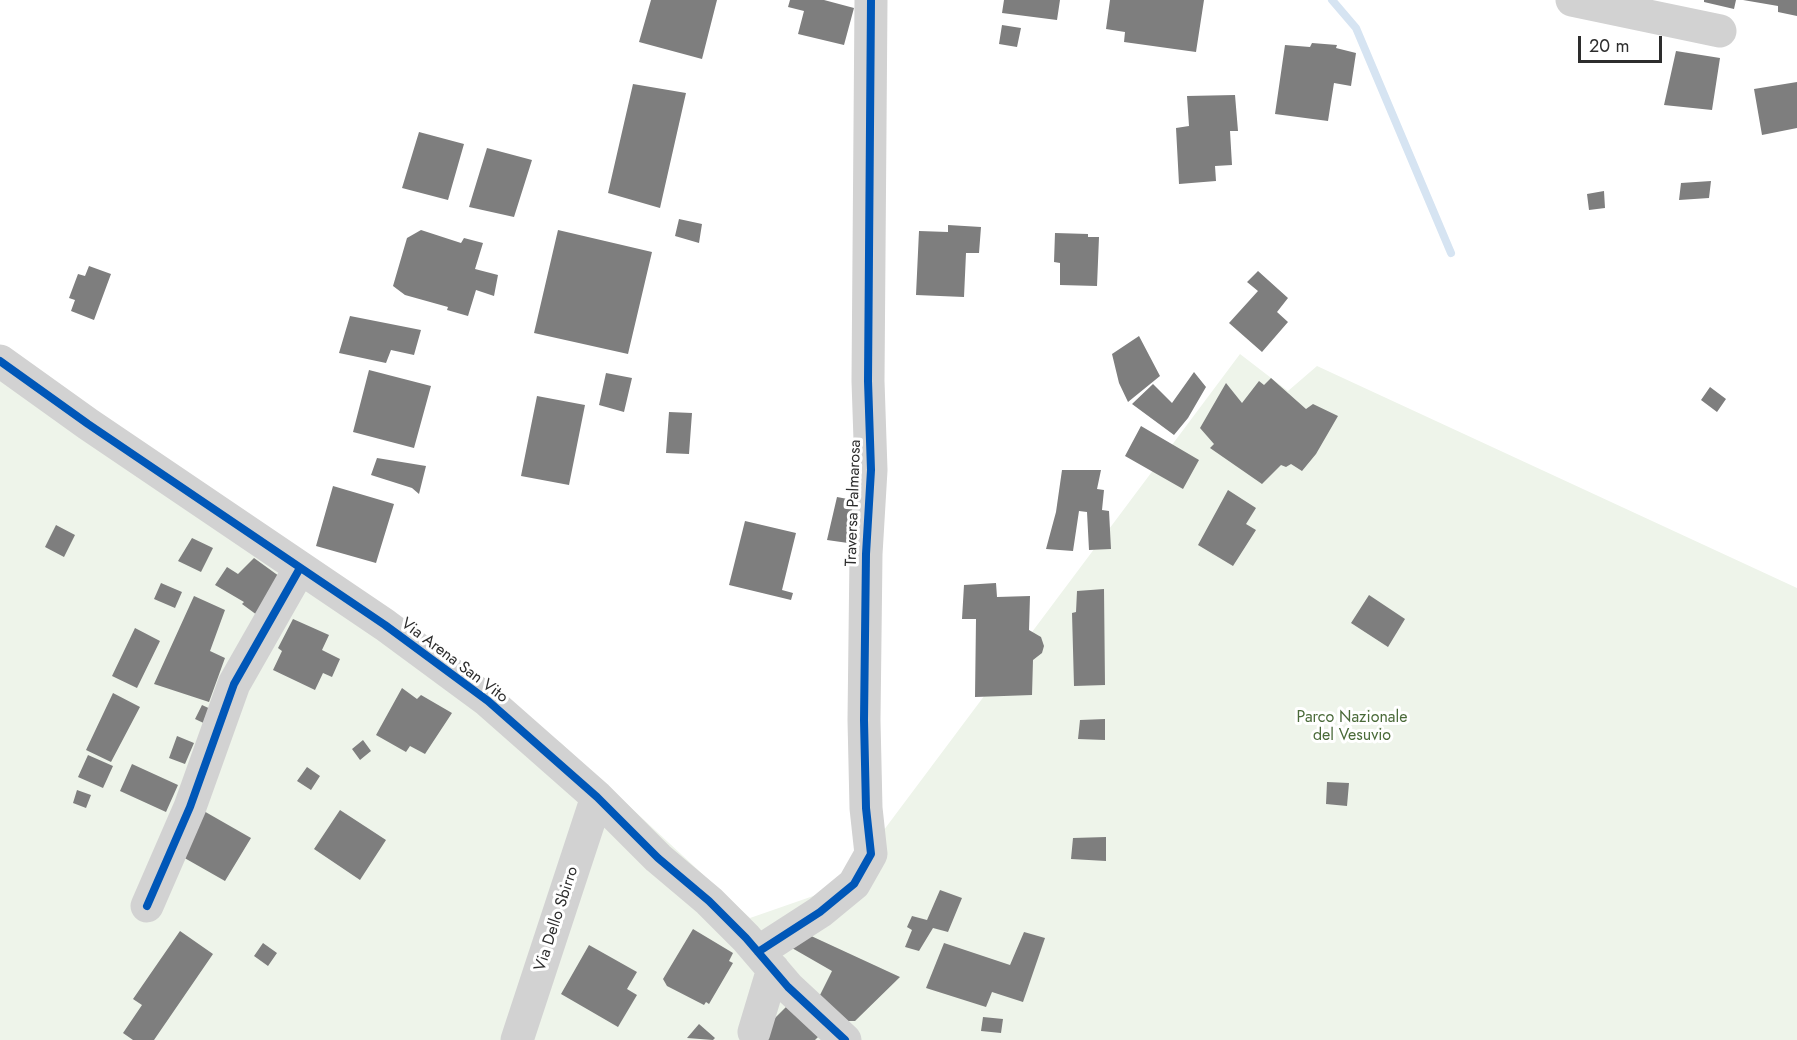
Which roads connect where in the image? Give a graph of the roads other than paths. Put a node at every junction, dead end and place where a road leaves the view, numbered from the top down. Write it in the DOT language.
graph roads {
  1 [pos="871,0"];
  2 [pos="1572,0"];
  3 [pos="1720,31"];
  4 [pos="0,361"];
  5 [pos="300,568"];
  6 [pos="597,797"];
  7 [pos="147,906"];
  8 [pos="765,961"];
  9 [pos="754,1032"];
  10 [pos="517,1040"];
  11 [pos="845,1040"];
  1 -- 8 [label="street, Traversa Palmarosa"];
  2 -- 3 [label="street"];
  4 -- 5 [label="street, Via Arena San Vito"];
  5 -- 6 [label="street, Via Arena San Vito"];
  5 -- 7 [label="street"];
  6 -- 8 [label="street, Via Arena San Vito"];
  6 -- 10 [label="street, Via Dello Sbirro"];
  8 -- 9 [label="street"];
  8 -- 11 [label="street, Via Arena San Vito"];
}
